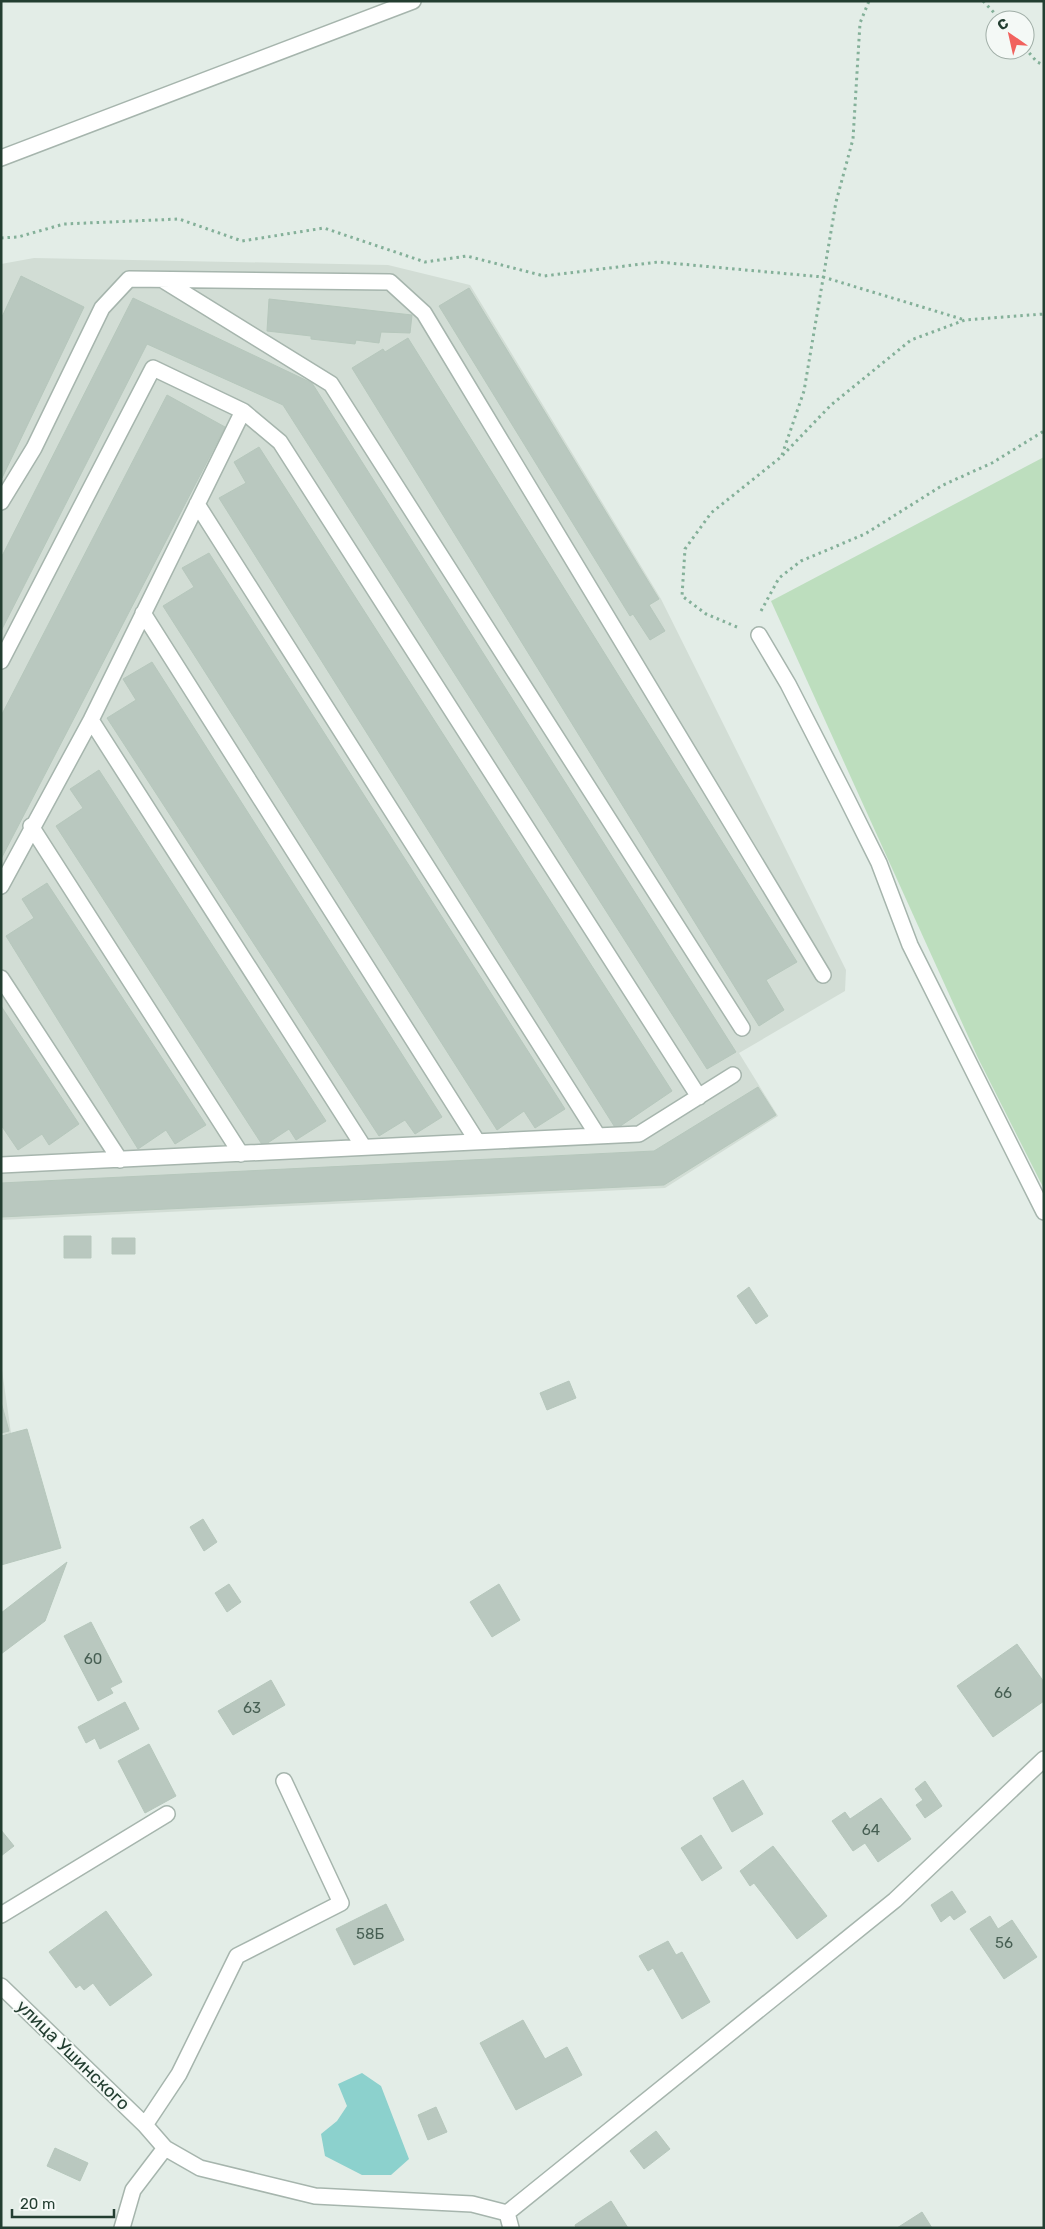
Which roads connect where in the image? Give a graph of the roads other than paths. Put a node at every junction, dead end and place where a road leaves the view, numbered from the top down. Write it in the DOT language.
graph roads {
  1 [pos="414,1"];
  2 [pos="1,158"];
  3 [pos="162,279"];
  4 [pos="243,411"];
  5 [pos="1,502"];
  6 [pos="197,504"];
  7 [pos="143,613"];
  8 [pos="759,635"];
  9 [pos="1,661"];
  10 [pos="90,720"];
  11 [pos="31,826"];
  12 [pos="1,886"];
  13 [pos="823,975"];
  14 [pos="1,978"];
  15 [pos="742,1028"];
  16 [pos="733,1075"];
  17 [pos="699,1097"];
  18 [pos="598,1136"];
  19 [pos="477,1141"];
  20 [pos="363,1146"];
  21 [pos="241,1154"];
  22 [pos="120,1160"];
  23 [pos="1,1165"];
  24 [pos="1044,1212"];
  25 [pos="1044,1758"];
  26 [pos="284,1781"];
  27 [pos="167,1814"];
  28 [pos="1,1915"];
  29 [pos="1,1986"];
  30 [pos="145,2125"];
  31 [pos="165,2148"];
  32 [pos="507,2213"];
  33 [pos="122,2228"];
  34 [pos="511,2228"];
  1 -- 2 [label="street"];
  3 -- 5 [label="street"];
  3 -- 13 [label="street"];
  3 -- 15 [label="street"];
  4 -- 6 [label="street"];
  4 -- 9 [label="street"];
  4 -- 17 [label="street"];
  6 -- 7 [label="street"];
  6 -- 18 [label="street"];
  7 -- 10 [label="street"];
  7 -- 19 [label="street"];
  8 -- 24 [label="street"];
  10 -- 11 [label="street"];
  10 -- 20 [label="street"];
  11 -- 12 [label="street"];
  11 -- 21 [label="street"];
  14 -- 22 [label="street"];
  16 -- 17 [label="street"];
  17 -- 18 [label="street"];
  18 -- 19 [label="street"];
  19 -- 20 [label="street"];
  20 -- 21 [label="street"];
  21 -- 22 [label="street"];
  22 -- 23 [label="street"];
  25 -- 32 [label="street"];
  26 -- 30 [label="street"];
  27 -- 28 [label="street"];
  29 -- 30 [label="street, улица Ушинского"];
  30 -- 31 [label="street, улица Ушинского"];
  31 -- 32 [label="street, улица Ушинского"];
  31 -- 33 [label="street"];
  32 -- 34 [label="street"];
}
